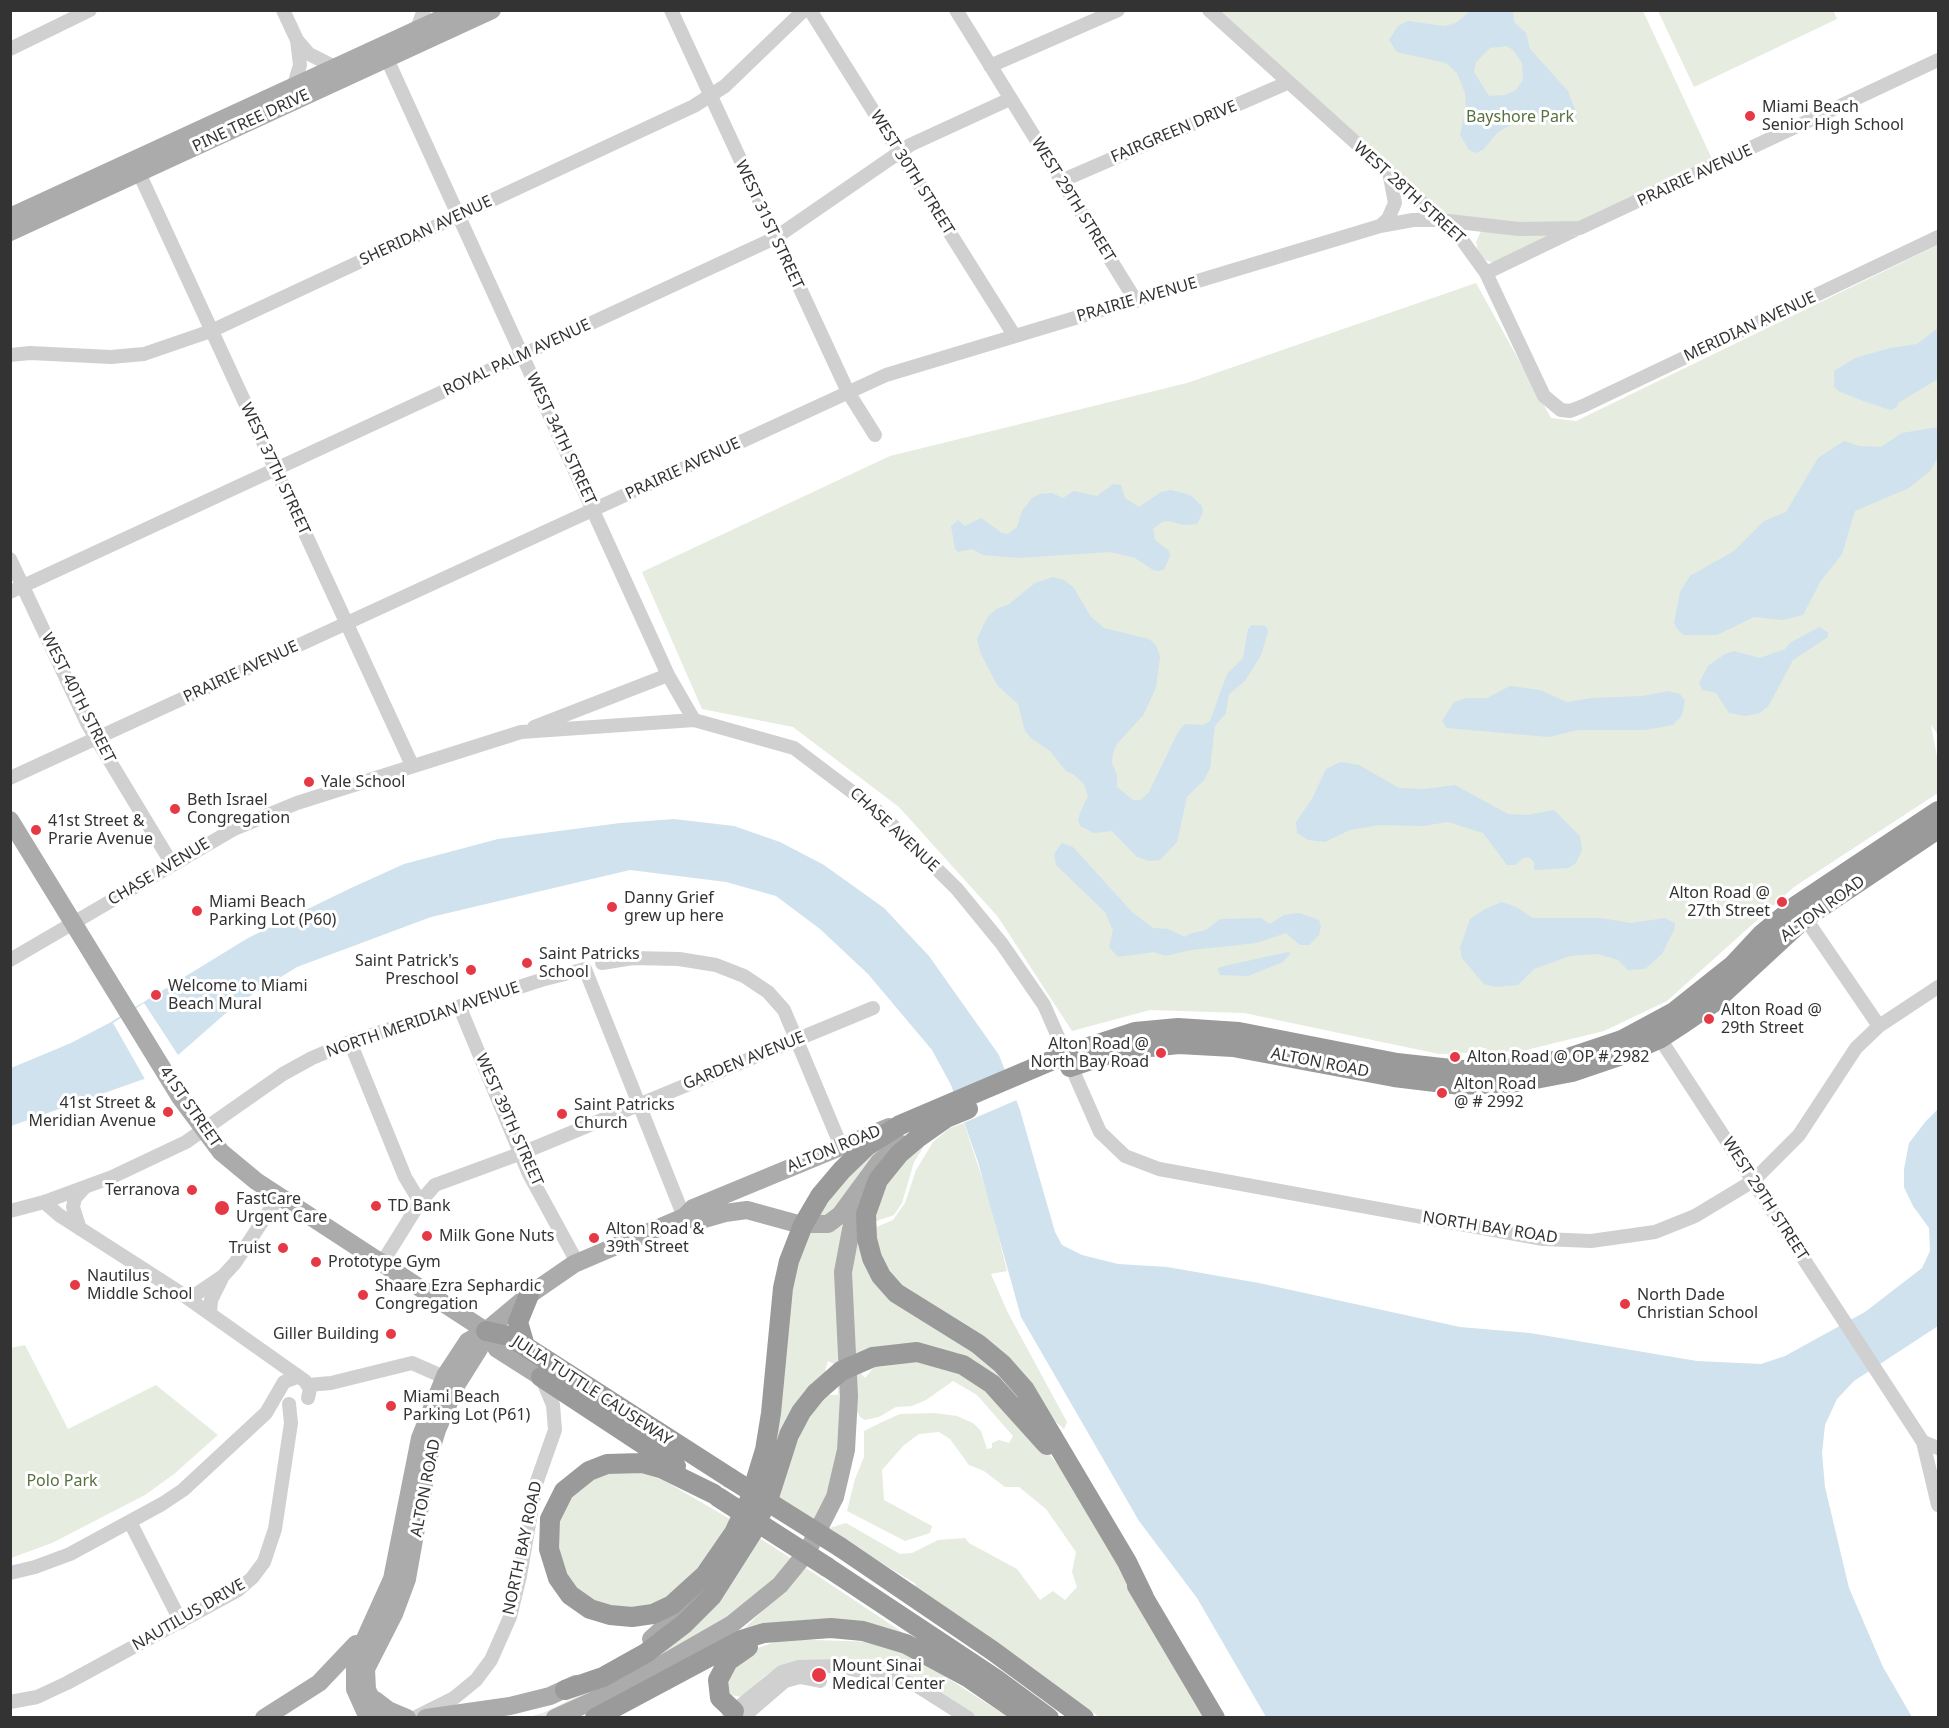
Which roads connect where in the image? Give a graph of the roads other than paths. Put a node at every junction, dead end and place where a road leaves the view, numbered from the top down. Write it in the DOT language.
graph roads {
  1 [pos="90,10"];
  2 [pos="283,10"];
  3 [pos="424,10"];
  4 [pos="460,10"];
  5 [pos="492,10"];
  6 [pos="670,10"];
  7 [pos="804,10"];
  8 [pos="810,10"];
  9 [pos="956,10"];
  10 [pos="1119,10"];
  11 [pos="1209,10"];
  12 [pos="416,31"];
  13 [pos="297,40"];
  14 [pos="10,49"];
  15 [pos="387,59"];
  16 [pos="1938,60"];
  17 [pos="990,66"];
  18 [pos="337,68"];
  19 [pos="1287,83"];
  20 [pos="293,88"];
  21 [pos="711,96"];
  22 [pos="1010,99"];
  23 [pos="899,152"];
  24 [pos="139,173"];
  25 [pos="1390,175"];
  26 [pos="1061,181"];
  27 [pos="458,215"];
  28 [pos="10,217"];
  29 [pos="1440,220"];
  30 [pos="1481,225"];
  31 [pos="1380,226"];
  32 [pos="1580,228"];
  33 [pos="10,232"];
  34 [pos="1938,237"];
  35 [pos="775,238"];
  36 [pos="1474,254"];
  37 [pos="1486,273"];
  38 [pos="1136,301"];
  39 [pos="211,331"];
  40 [pos="1014,335"];
  41 [pos="10,355"];
  42 [pos="523,355"];
  43 [pos="848,392"];
  44 [pos="1561,410"];
  45 [pos="875,435"];
  46 [pos="276,470"];
  47 [pos="594,510"];
  48 [pos="10,558"];
  49 [pos="17,589"];
  50 [pos="346,623"];
  51 [pos="668,675"];
  52 [pos="694,720"];
  53 [pos="520,732"];
  54 [pos="96,739"];
  55 [pos="412,765"];
  56 [pos="10,778"];
  57 [pos="1938,811"];
  58 [pos="10,820"];
  59 [pos="1938,829"];
  60 [pos="172,864"];
  61 [pos="1801,912"];
  62 [pos="74,924"];
  63 [pos="10,960"];
  64 [pos="602,963"];
  65 [pos="1938,987"];
  66 [pos="460,1008"];
  67 [pos="873,1008"];
  68 [pos="1879,1026"];
  69 [pos="1655,1033"];
  70 [pos="797,1040"];
  71 [pos="350,1042"];
  72 [pos="1069,1060"];
  73 [pos="638,1105"];
  74 [pos="944,1112"];
  75 [pos="910,1120"];
  76 [pos="203,1131"];
  77 [pos="841,1146"];
  78 [pos="898,1146"];
  79 [pos="522,1153"];
  80 [pos="1753,1181"];
  81 [pos="84,1187"];
  82 [pos="279,1196"];
  83 [pos="44,1202"];
  84 [pos="420,1202"];
  85 [pos="10,1211"];
  86 [pos="684,1217"];
  87 [pos="803,1225"];
  88 [pos="80,1229"];
  89 [pos="577,1262"];
  90 [pos="382,1263"];
  91 [pos="223,1276"];
  92 [pos="529,1295"];
  93 [pos="189,1299"];
  94 [pos="210,1314"];
  95 [pos="486,1331"];
  96 [pos="525,1346"];
  97 [pos="541,1377"];
  98 [pos="451,1380"];
  99 [pos="294,1393"];
  100 [pos="1923,1442"];
  101 [pos="1938,1448"];
  102 [pos="1934,1465"];
  103 [pos="716,1495"];
  104 [pos="1938,1506"];
  105 [pos="130,1522"];
  106 [pos="730,1541"];
  107 [pos="10,1573"];
  108 [pos="1144,1597"];
  109 [pos="374,1621"];
  110 [pos="181,1622"];
  111 [pos="785,1632"];
  112 [pos="820,1681"];
  113 [pos="565,1690"];
  114 [pos="369,1695"];
  115 [pos="10,1702"];
  116 [pos="734,1715"];
  117 [pos="264,1718"];
  118 [pos="368,1718"];
  119 [pos="382,1718"];
  120 [pos="407,1718"];
  121 [pos="414,1718"];
  122 [pos="426,1718"];
  123 [pos="555,1718"];
  124 [pos="595,1718"];
  125 [pos="968,1718"];
  126 [pos="1027,1718"];
  127 [pos="1049,1718"];
  128 [pos="1084,1718"];
  129 [pos="1215,1718"];
  1 -- 14 [label="street"];
  2 -- 13 [label="street"];
  3 -- 12 [label="street"];
  4 -- 12 [label="main road, PINE TREE DRIVE"];
  5 -- 15 [label="main road, PINE TREE DRIVE"];
  6 -- 21 [label="street, WEST 31ST STREET"];
  7 -- 21 [label="street, SHERIDAN AVENUE"];
  8 -- 23 [label="street, WEST 30TH STREET"];
  9 -- 17 [label="street, WEST 29TH STREET"];
  10 -- 17 [label="street"];
  11 -- 19 [label="street, WEST 28TH STREET"];
  12 -- 18 [label="main road, PINE TREE DRIVE"];
  13 -- 18 [label="street"];
  13 -- 20 [label="street"];
  15 -- 24 [label="main road, PINE TREE DRIVE"];
  15 -- 27 [label="street, WEST 34TH STREET"];
  16 -- 32 [label="street, PRAIRIE AVENUE"];
  17 -- 22 [label="street, WEST 29TH STREET"];
  18 -- 20 [label="main road, PINE TREE DRIVE"];
  19 -- 25 [label="street, WEST 28TH STREET"];
  19 -- 26 [label="street, FAIRGREEN DRIVE"];
  20 -- 28 [label="main road, PINE TREE DRIVE"];
  21 -- 27 [label="street, SHERIDAN AVENUE"];
  21 -- 35 [label="street, WEST 31ST STREET"];
  22 -- 23 [label="street, ROYAL PALM AVENUE"];
  22 -- 26 [label="street, WEST 29TH STREET"];
  23 -- 35 [label="street, ROYAL PALM AVENUE"];
  23 -- 40 [label="street, WEST 30TH STREET"];
  24 -- 33 [label="main road, PINE TREE DRIVE"];
  24 -- 39 [label="street, WEST 37TH STREET"];
  25 -- 29 [label="street, WEST 28TH STREET"];
  25 -- 31 [label="street"];
  26 -- 38 [label="street, WEST 29TH STREET"];
  27 -- 39 [label="street, SHERIDAN AVENUE"];
  27 -- 42 [label="street, WEST 34TH STREET"];
  29 -- 30 [label="street, PRAIRIE AVENUE"];
  29 -- 31 [label="street, PRAIRIE AVENUE"];
  29 -- 36 [label="street, WEST 28TH STREET"];
  30 -- 32 [label="street, PRAIRIE AVENUE"];
  30 -- 36 [label="street"];
  31 -- 38 [label="street, PRAIRIE AVENUE"];
  32 -- 37 [label="street, PRAIRIE AVENUE"];
  34 -- 44 [label="street, MERIDIAN AVENUE"];
  35 -- 42 [label="street, ROYAL PALM AVENUE"];
  35 -- 43 [label="street, WEST 31ST STREET"];
  36 -- 37 [label="street, WEST 28TH STREET"];
  37 -- 44 [label="street, WEST 28TH STREET"];
  38 -- 40 [label="street, PRAIRIE AVENUE"];
  39 -- 41 [label="street, SHERIDAN AVENUE"];
  39 -- 46 [label="street, WEST 37TH STREET"];
  40 -- 43 [label="street, PRAIRIE AVENUE"];
  42 -- 46 [label="street, ROYAL PALM AVENUE"];
  42 -- 47 [label="street, WEST 34TH STREET"];
  43 -- 45 [label="street, WEST 31ST STREET"];
  43 -- 47 [label="street, PRAIRIE AVENUE"];
  46 -- 49 [label="street, ROYAL PALM AVENUE"];
  46 -- 50 [label="street, WEST 37TH STREET"];
  47 -- 50 [label="street, PRAIRIE AVENUE"];
  47 -- 51 [label="street, WEST 34TH STREET"];
  48 -- 49 [label="street, WEST 40TH STREET"];
  49 -- 54 [label="street, WEST 40TH STREET"];
  50 -- 54 [label="street, PRAIRIE AVENUE"];
  50 -- 55 [label="street, WEST 37TH STREET"];
  51 -- 52 [label="street, WEST 34TH STREET"];
  51 -- 53 [label="street, CHASE AVENUE"];
  52 -- 53 [label="street, CHASE AVENUE"];
  52 -- 72 [label="street, CHASE AVENUE"];
  53 -- 55 [label="street, CHASE AVENUE"];
  54 -- 56 [label="street, PRAIRIE AVENUE"];
  54 -- 60 [label="street, WEST 40TH STREET"];
  55 -- 60 [label="street, CHASE AVENUE"];
  57 -- 61 [label="highway, ALTON ROAD"];
  58 -- 62 [label="main road, 41ST STREET"];
  59 -- 61 [label="highway, ALTON ROAD"];
  60 -- 62 [label="street, CHASE AVENUE"];
  61 -- 68 [label="street"];
  61 -- 69 [label="highway, ALTON ROAD"];
  62 -- 63 [label="street, CHASE AVENUE"];
  62 -- 76 [label="main road, 41ST STREET"];
  64 -- 70 [label="street"];
  65 -- 68 [label="street, NORTH BAY ROAD"];
  66 -- 71 [label="street, NORTH MERIDIAN AVENUE"];
  66 -- 73 [label="street, NORTH MERIDIAN AVENUE"];
  66 -- 79 [label="street, WEST 39TH STREET"];
  67 -- 70 [label="street, GARDEN AVENUE"];
  68 -- 80 [label="street, NORTH BAY ROAD"];
  69 -- 72 [label="highway, ALTON ROAD"];
  69 -- 80 [label="street, WEST 29TH STREET"];
  70 -- 73 [label="street, GARDEN AVENUE"];
  70 -- 77 [label="street"];
  71 -- 76 [label="street, NORTH MERIDIAN AVENUE"];
  71 -- 84 [label="street"];
  72 -- 74 [label="highway, ALTON ROAD"];
  72 -- 80 [label="street, NORTH BAY ROAD"];
  73 -- 79 [label="street, GARDEN AVENUE"];
  73 -- 86 [label="street"];
  74 -- 75 [label="highway, ALTON ROAD"];
  74 -- 78 [label="main road, ALTON ROAD"];
  74 -- 108 [label="highway"];
  75 -- 77 [label="main road, ALTON ROAD"];
  75 -- 87 [label="highway"];
  76 -- 81 [label="street, NORTH MERIDIAN AVENUE"];
  76 -- 82 [label="main road, 41ST STREET"];
  77 -- 86 [label="main road, ALTON ROAD"];
  78 -- 87 [label="main road, ALTON ROAD"];
  78 -- 123 [label="main road"];
  79 -- 84 [label="street, GARDEN AVENUE"];
  79 -- 89 [label="street, WEST 39TH STREET"];
  80 -- 100 [label="street, WEST 29TH STREET"];
  81 -- 83 [label="street, NORTH MERIDIAN AVENUE"];
  81 -- 88 [label="street"];
  82 -- 90 [label="main road, 41ST STREET"];
  82 -- 91 [label="street"];
  83 -- 85 [label="street, NORTH MERIDIAN AVENUE"];
  83 -- 88 [label="street"];
  84 -- 90 [label="street"];
  86 -- 87 [label="main road, ALTON ROAD"];
  86 -- 89 [label="main road, ALTON ROAD"];
  87 -- 106 [label="highway"];
  88 -- 93 [label="street"];
  89 -- 92 [label="main road, ALTON ROAD"];
  90 -- 95 [label="main road, 41ST STREET"];
  91 -- 93 [label="street"];
  91 -- 94 [label="street"];
  92 -- 95 [label="main road, ALTON ROAD"];
  92 -- 96 [label="highway"];
  93 -- 94 [label="street"];
  94 -- 99 [label="street, NAUTILUS DRIVE"];
  95 -- 96 [label="highway, JULIA TUTTLE CAUSEWAY"];
  95 -- 97 [label="main road, JULIA TUTTLE CAUSEWAY"];
  95 -- 98 [label="main road, ALTON ROAD"];
  96 -- 128 [label="highway, JULIA TUTTLE CAUSEWAY, bridge"];
  97 -- 103 [label="highway, JULIA TUTTLE CAUSEWAY"];
  97 -- 121 [label="street, NORTH BAY ROAD"];
  98 -- 99 [label="street"];
  98 -- 109 [label="main road, ALTON ROAD"];
  98 -- 114 [label="main road, ALTON ROAD"];
  99 -- 105 [label="street"];
  99 -- 110 [label="street, NAUTILUS DRIVE"];
  100 -- 101 [label="street"];
  100 -- 102 [label="street, WEST 29TH STREET"];
  102 -- 104 [label="street, WEST 29TH STREET"];
  103 -- 106 [label="highway"];
  103 -- 127 [label="highway, JULIA TUTTLE CAUSEWAY, bridge"];
  105 -- 107 [label="street"];
  105 -- 110 [label="street"];
  106 -- 113 [label="main road"];
  108 -- 113 [label="highway, bridge"];
  108 -- 129 [label="highway"];
  109 -- 117 [label="main road"];
  109 -- 118 [label="main road"];
  110 -- 115 [label="street, NAUTILUS DRIVE"];
  111 -- 116 [label="highway"];
  111 -- 124 [label="highway"];
  111 -- 126 [label="highway"];
  112 -- 116 [label="street"];
  113 -- 122 [label="main road"];
  114 -- 119 [label="main road"];
  114 -- 120 [label="main road"];
  116 -- 125 [label="street"];
}
